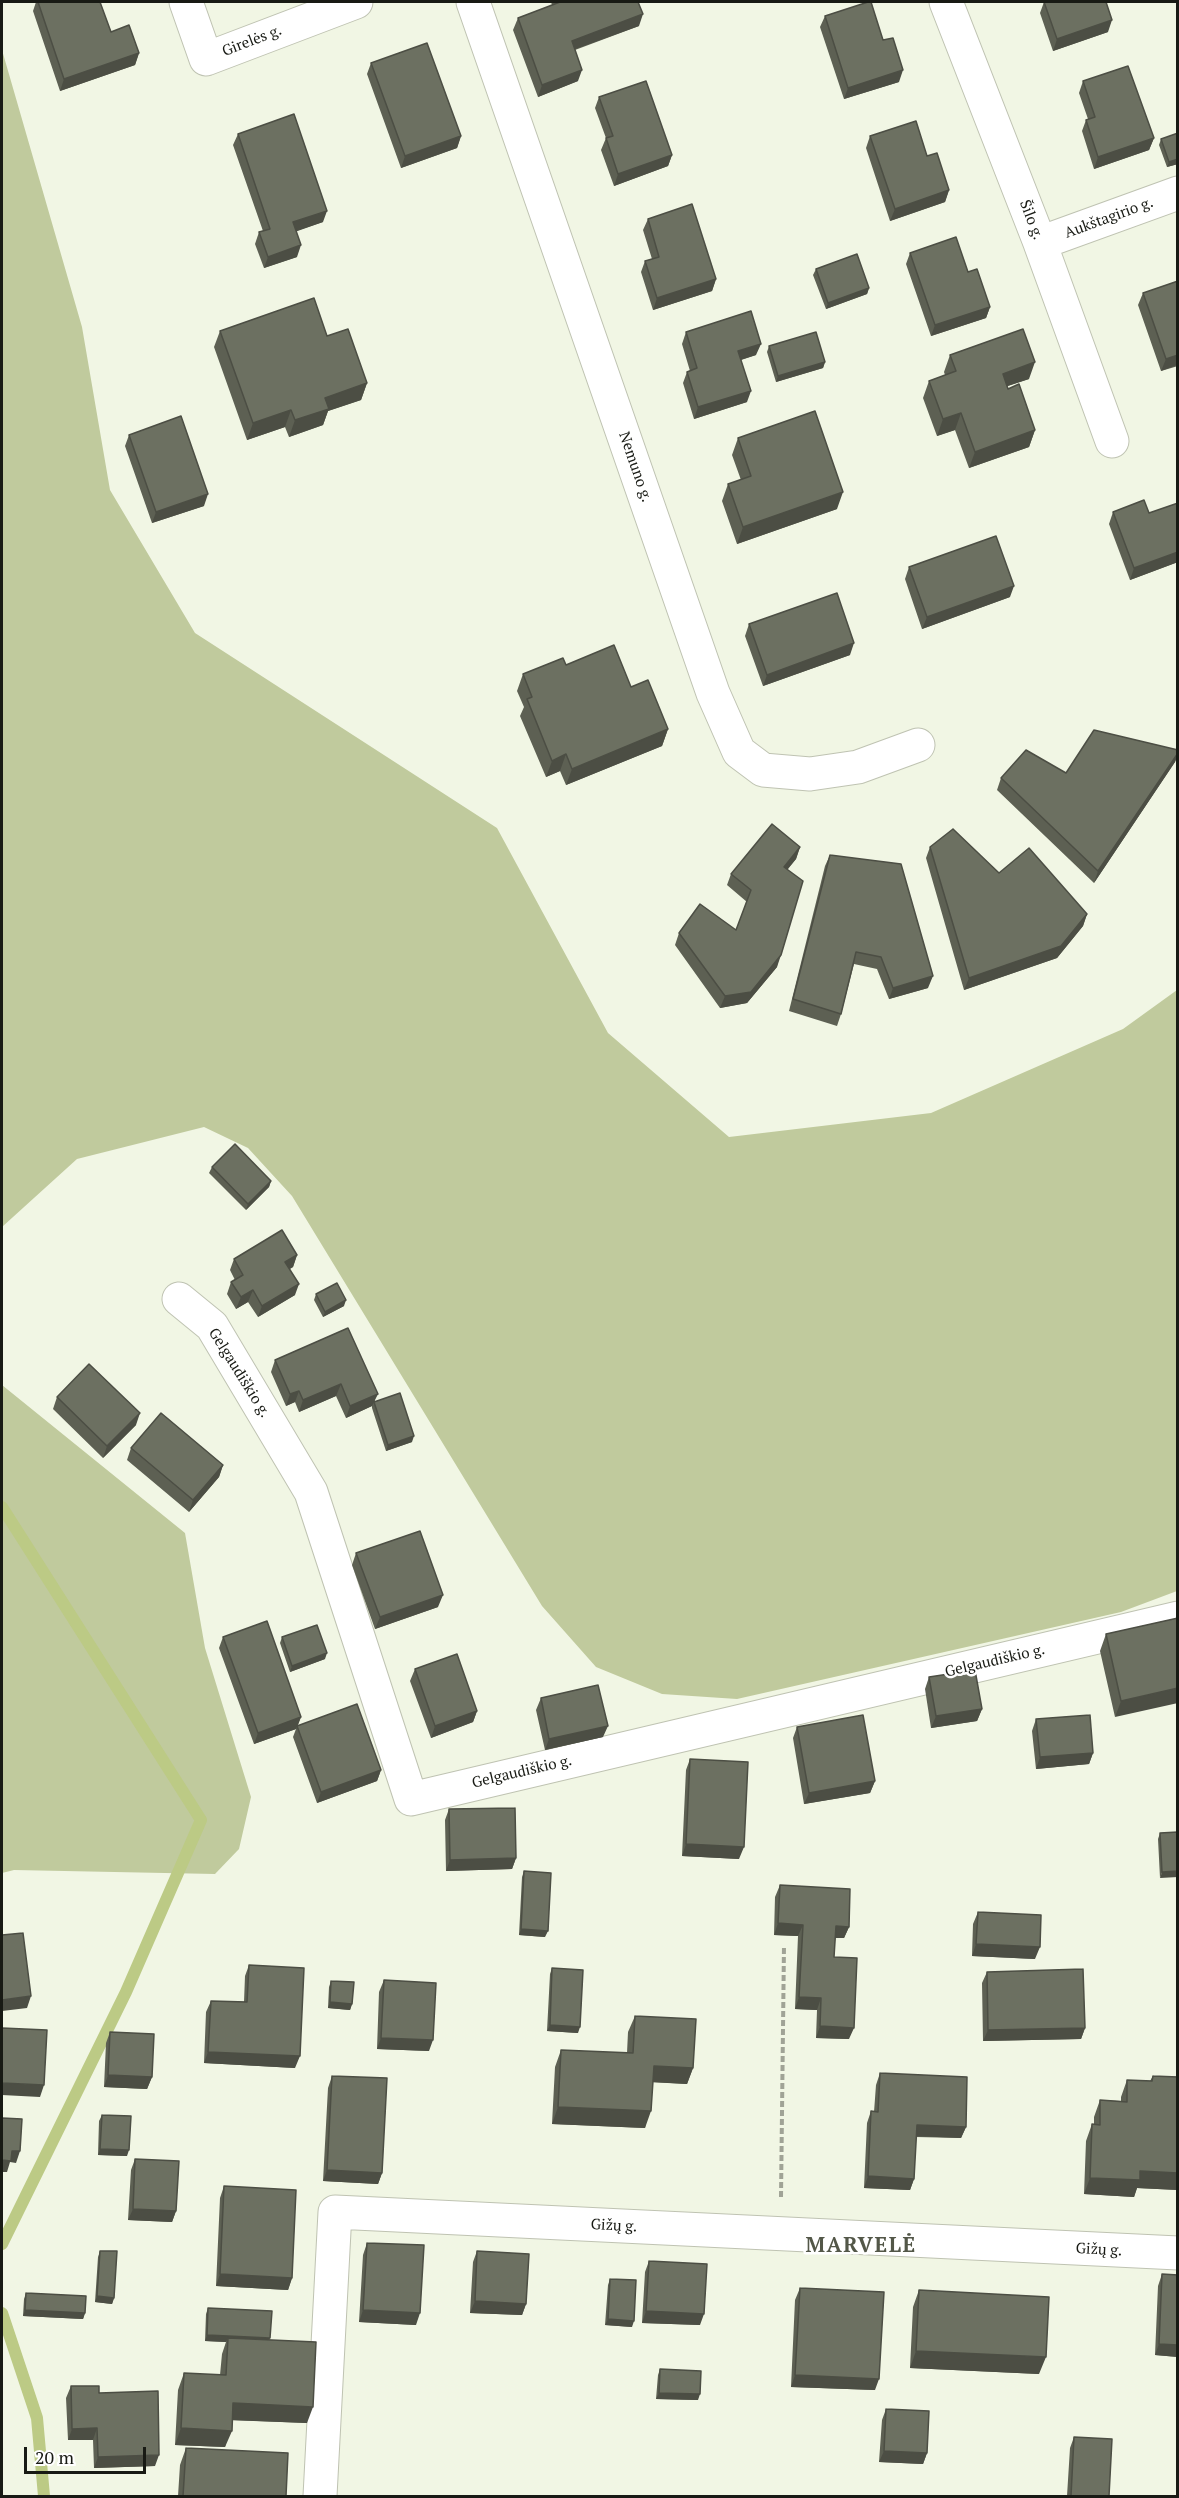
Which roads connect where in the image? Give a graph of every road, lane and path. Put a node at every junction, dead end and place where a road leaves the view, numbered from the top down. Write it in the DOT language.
graph roads {
  1 [pos="186,2"];
  2 [pos="356,2"];
  3 [pos="473,2"];
  4 [pos="946,2"];
  5 [pos="1178,193"];
  6 [pos="1040,243"];
  7 [pos="1112,441"];
  8 [pos="918,745"];
  9 [pos="179,1299"];
  10 [pos="1178,1618"];
  11 [pos="784,1945"];
  12 [pos="780,2234"];
  13 [pos="1178,2253"];
  14 [pos="320,2496"];
  1 -- 2 [label="street, Girelės g."];
  3 -- 8 [label="street, Nemuno g."];
  4 -- 6 [label="street, Šilo g."];
  5 -- 6 [label="street, Aukštagirio g."];
  6 -- 7 [label="street, Šilo g."];
  9 -- 10 [label="street, Gelgaudiškio g."];
  11 -- 12 [label="path"];
  12 -- 13 [label="street, Gižų g."];
  12 -- 14 [label="street, Gižų g."];
}
